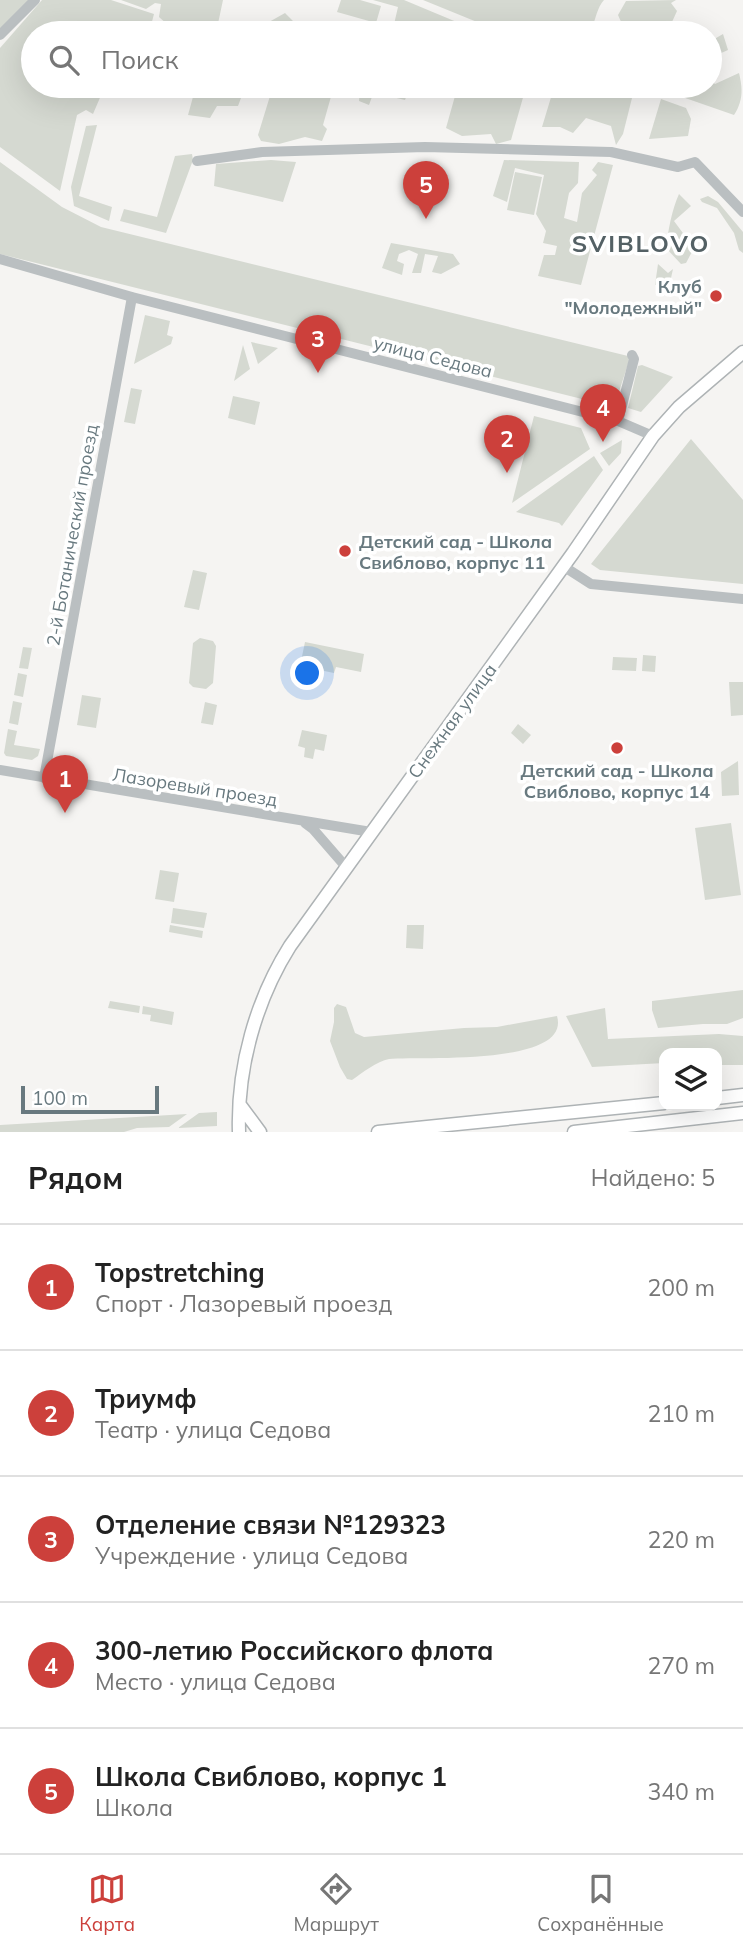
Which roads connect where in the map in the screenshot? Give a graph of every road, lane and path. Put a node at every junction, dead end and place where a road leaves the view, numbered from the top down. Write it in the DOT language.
graph roads {
  1 [pos="35,0"];
  2 [pos="0,36"];
  3 [pos="197,161"];
  4 [pos="743,212"];
  5 [pos="0,259"];
  6 [pos="132,297"];
  7 [pos="743,352"];
  8 [pos="632,355"];
  9 [pos="618,421"];
  10 [pos="653,436"];
  11 [pos="563,566"];
  12 [pos="743,599"];
  13 [pos="0,770"];
  14 [pos="44,778"];
  15 [pos="302,821"];
  16 [pos="371,832"];
  17 [pos="346,867"];
  18 [pos="743,1095"];
  19 [pos="722,1097"];
  20 [pos="240,1104"];
  21 [pos="659,1104"];
  22 [pos="743,1114"];
  23 [pos="239,1132"];
  24 [pos="260,1132"];
  25 [pos="378,1132"];
  26 [pos="573,1132"];
  1 -- 2 [label="street"];
  3 -- 4 [label="street"];
  5 -- 6 [label="street, улица Седова"];
  6 -- 9 [label="street, улица Седова"];
  6 -- 14 [label="street, 2-й Ботанический проезд"];
  7 -- 10 [label="main road, Снежная улица"];
  8 -- 9 [label="street"];
  9 -- 10 [label="street, улица Седова"];
  10 -- 11 [label="main road, Снежная улица"];
  11 -- 12 [label="street"];
  11 -- 16 [label="main road, Снежная улица"];
  13 -- 14 [label="street, Лазоревый проезд"];
  14 -- 15 [label="street, Лазоревый проезд"];
  15 -- 16 [label="street, Лазоревый проезд"];
  15 -- 17 [label="street"];
  16 -- 17 [label="main road, Снежная улица"];
  17 -- 20 [label="main road, Снежная улица"];
  18 -- 19 [label="main road"];
  20 -- 23 [label="main road, Снежная улица"];
  20 -- 24 [label="main road"];
  21 -- 25 [label="main road"];
  22 -- 26 [label="main road"];
}
